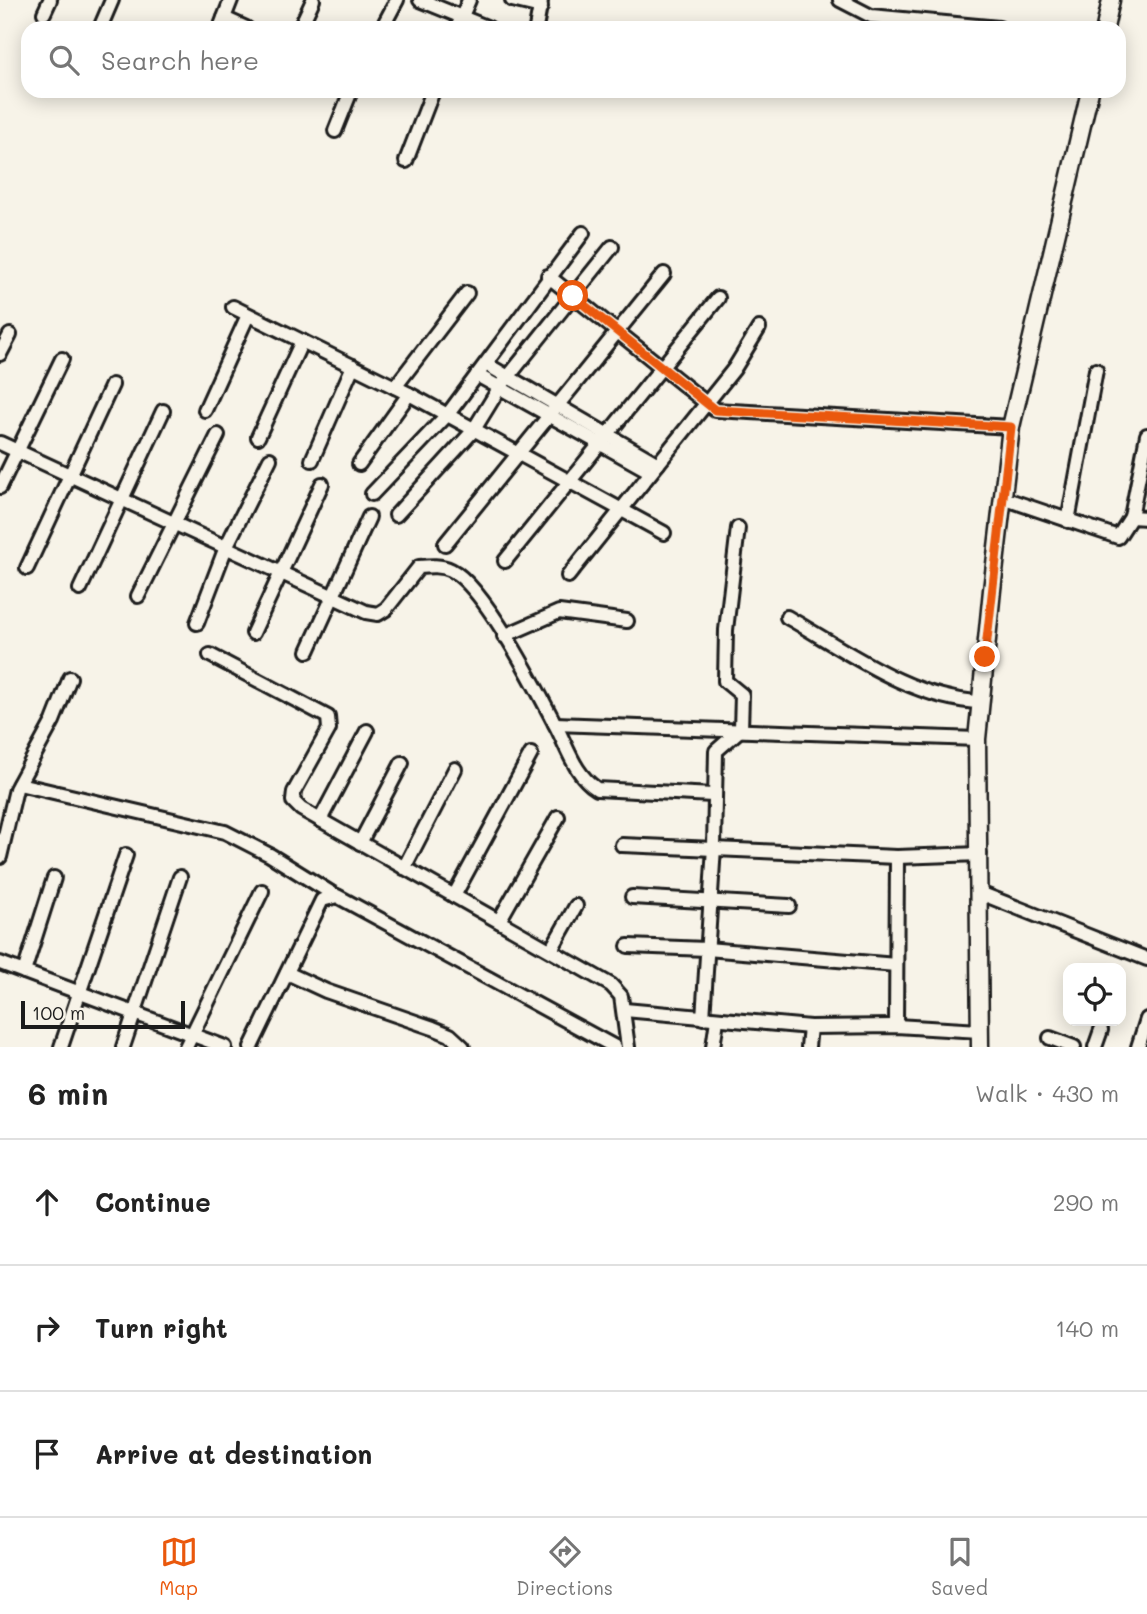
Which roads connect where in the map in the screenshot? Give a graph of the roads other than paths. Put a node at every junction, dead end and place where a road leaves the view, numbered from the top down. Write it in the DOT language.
graph roads {
  1 [pos="50,0"];
  2 [pos="112,0"];
  3 [pos="231,0"];
  4 [pos="313,0"];
  5 [pos="397,0"];
  6 [pos="420,0"];
  7 [pos="469,0"];
  8 [pos="512,0"];
  9 [pos="840,0"];
  10 [pos="1111,0"];
  11 [pos="541,3"];
  12 [pos="44,13"];
  13 [pos="103,21"];
  14 [pos="223,21"];
  15 [pos="303,21"];
  16 [pos="386,21"];
  17 [pos="457,21"];
  18 [pos="461,21"];
  19 [pos="537,21"];
  20 [pos="924,21"];
  21 [pos="1106,21"];
  22 [pos="348,98"];
  23 [pos="430,98"];
  24 [pos="1088,98"];
  25 [pos="335,131"];
  26 [pos="406,161"];
  27 [pos="583,233"];
  28 [pos="612,247"];
  29 [pos="664,274"];
  30 [pos="548,276"];
  31 [pos="467,293"];
  32 [pos="573,296"];
  33 [pos="718,298"];
  34 [pos="233,307"];
  35 [pos="248,315"];
  36 [pos="759,328"];
  37 [pos="617,332"];
  38 [pos="10,335"];
  39 [pos="302,341"];
  40 [pos="0,354"];
  41 [pos="62,359"];
  42 [pos="486,364"];
  43 [pos="353,366"];
  44 [pos="661,368"];
  45 [pos="1096,370"];
  46 [pos="477,375"];
  47 [pos="503,382"];
  48 [pos="112,385"];
  49 [pos="395,387"];
  50 [pos="409,394"];
  51 [pos="706,404"];
  52 [pos="205,410"];
  53 [pos="553,410"];
  54 [pos="163,411"];
  55 [pos="448,414"];
  56 [pos="1011,427"];
  57 [pos="473,431"];
  58 [pos="218,435"];
  59 [pos="1147,435"];
  60 [pos="258,437"];
  61 [pos="604,439"];
  62 [pos="0,443"];
  63 [pos="16,450"];
  64 [pos="519,455"];
  65 [pos="270,459"];
  66 [pos="312,460"];
  67 [pos="1144,461"];
  68 [pos="359,464"];
  69 [pos="655,468"];
  70 [pos="69,475"];
  71 [pos="569,481"];
  72 [pos="322,484"];
  73 [pos="0,487"];
  74 [pos="372,494"];
  75 [pos="1003,498"];
  76 [pos="121,499"];
  77 [pos="621,510"];
  78 [pos="396,515"];
  79 [pos="369,517"];
  80 [pos="1131,517"];
  81 [pos="1147,518"];
  82 [pos="1068,521"];
  83 [pos="174,524"];
  84 [pos="738,528"];
  85 [pos="664,533"];
  86 [pos="445,544"];
  87 [pos="226,547"];
  88 [pos="505,561"];
  89 [pos="27,568"];
  90 [pos="281,573"];
  91 [pos="568,576"];
  92 [pos="80,589"];
  93 [pos="138,596"];
  94 [pos="332,597"];
  95 [pos="787,617"];
  96 [pos="627,621"];
  97 [pos="197,624"];
  98 [pos="253,632"];
  99 [pos="504,636"];
  100 [pos="307,651"];
  101 [pos="210,655"];
  102 [pos="70,678"];
  103 [pos="981,702"];
  104 [pos="555,724"];
  105 [pos="741,729"];
  106 [pos="367,731"];
  107 [pos="977,739"];
  108 [pos="531,754"];
  109 [pos="402,763"];
  110 [pos="455,769"];
  111 [pos="19,784"];
  112 [pos="713,795"];
  113 [pos="558,817"];
  114 [pos="320,820"];
  115 [pos="360,843"];
  116 [pos="622,845"];
  117 [pos="714,847"];
  118 [pos="980,854"];
  119 [pos="126,855"];
  120 [pos="897,856"];
  121 [pos="0,857"];
  122 [pos="404,868"];
  123 [pos="180,877"];
  124 [pos="54,878"];
  125 [pos="262,891"];
  126 [pos="979,893"];
  127 [pos="337,896"];
  128 [pos="454,896"];
  129 [pos="632,897"];
  130 [pos="710,899"];
  131 [pos="576,906"];
  132 [pos="789,906"];
  133 [pos="499,921"];
  134 [pos="628,946"];
  135 [pos="707,948"];
  136 [pos="551,950"];
  137 [pos="1147,959"];
  138 [pos="0,963"];
  139 [pos="896,965"];
  140 [pos="24,972"];
  141 [pos="287,973"];
  142 [pos="79,992"];
  143 [pos="625,1010"];
  144 [pos="134,1012"];
  145 [pos="703,1018"];
  146 [pos="1147,1019"];
  147 [pos="717,1020"];
  148 [pos="896,1026"];
  149 [pos="810,1027"];
  150 [pos="1101,1030"];
  151 [pos="192,1034"];
  152 [pos="980,1039"];
  153 [pos="1052,1042"];
  154 [pos="61,1047"];
  155 [pos="123,1047"];
  156 [pos="186,1047"];
  157 [pos="225,1047"];
  158 [pos="251,1047"];
  159 [pos="463,1047"];
  160 [pos="615,1047"];
  161 [pos="628,1047"];
  162 [pos="713,1047"];
  163 [pos="808,1047"];
  164 [pos="1074,1047"];
  165 [pos="1095,1047"];
  166 [pos="1138,1047"];
  1 -- 12 [label="street"];
  2 -- 13 [label="street"];
  3 -- 14 [label="street"];
  4 -- 15 [label="street"];
  5 -- 16 [label="street"];
  6 -- 17 [label="street"];
  7 -- 18 [label="street"];
  8 -- 11 [label="street"];
  9 -- 20 [label="street"];
  10 -- 21 [label="street"];
  11 -- 19 [label="street"];
  22 -- 25 [label="street"];
  23 -- 26 [label="street"];
  24 -- 56 [label="street"];
  27 -- 30 [label="street"];
  28 -- 32 [label="street"];
  29 -- 37 [label="street"];
  30 -- 32 [label="street"];
  30 -- 42 [label="street"];
  31 -- 49 [label="street"];
  32 -- 37 [label="street"];
  32 -- 47 [label="street"];
  33 -- 44 [label="street"];
  34 -- 35 [label="street"];
  35 -- 39 [label="street"];
  35 -- 52 [label="street"];
  36 -- 51 [label="street"];
  37 -- 44 [label="street"];
  37 -- 53 [label="street"];
  38 -- 40 [label="street"];
  39 -- 43 [label="street"];
  39 -- 60 [label="street"];
  41 -- 63 [label="street"];
  42 -- 46 [label="street"];
  42 -- 47 [label="street"];
  43 -- 49 [label="street"];
  43 -- 66 [label="street"];
  44 -- 51 [label="street"];
  44 -- 61 [label="street"];
  45 -- 82 [label="street"];
  46 -- 47 [label="street"];
  46 -- 55 [label="street"];
  47 -- 53 [label="street"];
  47 -- 57 [label="street"];
  48 -- 70 [label="street"];
  49 -- 50 [label="street"];
  50 -- 55 [label="street"];
  50 -- 68 [label="street"];
  51 -- 56 [label="street"];
  51 -- 69 [label="street"];
  53 -- 61 [label="street"];
  53 -- 64 [label="street"];
  54 -- 76 [label="street"];
  55 -- 57 [label="street"];
  55 -- 74 [label="street"];
  56 -- 75 [label="street"];
  57 -- 64 [label="street"];
  57 -- 78 [label="street"];
  58 -- 83 [label="street"];
  59 -- 67 [label="street"];
  61 -- 69 [label="street"];
  61 -- 71 [label="street"];
  62 -- 63 [label="street"];
  63 -- 70 [label="street"];
  63 -- 73 [label="street"];
  64 -- 71 [label="street"];
  64 -- 86 [label="street"];
  65 -- 87 [label="street"];
  67 -- 80 [label="street"];
  69 -- 77 [label="street"];
  70 -- 76 [label="street"];
  70 -- 89 [label="street"];
  71 -- 77 [label="street"];
  71 -- 88 [label="street"];
  72 -- 90 [label="street"];
  75 -- 82 [label="street"];
  75 -- 103 [label="street"];
  76 -- 83 [label="street"];
  76 -- 92 [label="street"];
  77 -- 85 [label="street"];
  77 -- 91 [label="street"];
  79 -- 94 [label="street"];
  80 -- 81 [label="street"];
  80 -- 82 [label="street"];
  83 -- 87 [label="street"];
  83 -- 93 [label="street"];
  84 -- 105 [label="street"];
  87 -- 90 [label="street"];
  87 -- 97 [label="street"];
  90 -- 94 [label="street"];
  90 -- 98 [label="street"];
  94 -- 99 [label="street"];
  94 -- 100 [label="street"];
  95 -- 103 [label="street"];
  96 -- 99 [label="street"];
  99 -- 104 [label="street"];
  101 -- 114 [label="street"];
  102 -- 111 [label="street"];
  103 -- 107 [label="street"];
  104 -- 105 [label="street"];
  104 -- 112 [label="street"];
  105 -- 107 [label="street"];
  105 -- 112 [label="street"];
  106 -- 114 [label="street"];
  107 -- 118 [label="street"];
  108 -- 128 [label="street"];
  109 -- 115 [label="street"];
  110 -- 122 [label="street"];
  111 -- 121 [label="street"];
  111 -- 127 [label="street"];
  112 -- 117 [label="street"];
  113 -- 133 [label="street"];
  114 -- 115 [label="street"];
  115 -- 122 [label="street"];
  116 -- 117 [label="street"];
  117 -- 120 [label="street"];
  117 -- 130 [label="street"];
  118 -- 120 [label="street"];
  118 -- 126 [label="street"];
  119 -- 142 [label="street"];
  120 -- 139 [label="street"];
  122 -- 128 [label="street"];
  123 -- 144 [label="street"];
  124 -- 140 [label="street"];
  125 -- 151 [label="street"];
  126 -- 137 [label="street"];
  126 -- 152 [label="street"];
  127 -- 141 [label="street"];
  127 -- 160 [label="street"];
  128 -- 133 [label="street"];
  129 -- 130 [label="street"];
  130 -- 132 [label="street"];
  130 -- 135 [label="street"];
  131 -- 136 [label="street"];
  133 -- 136 [label="street"];
  134 -- 135 [label="street"];
  135 -- 139 [label="street"];
  135 -- 145 [label="street"];
  136 -- 143 [label="street"];
  138 -- 140 [label="street"];
  139 -- 148 [label="street"];
  140 -- 142 [label="street"];
  141 -- 158 [label="street"];
  141 -- 159 [label="street"];
  142 -- 144 [label="street"];
  142 -- 154 [label="street"];
  143 -- 145 [label="street"];
  143 -- 161 [label="street"];
  144 -- 151 [label="street"];
  144 -- 155 [label="street"];
  145 -- 147 [label="street"];
  146 -- 166 [label="street"];
  147 -- 149 [label="street"];
  147 -- 162 [label="street"];
  148 -- 149 [label="street"];
  148 -- 152 [label="street"];
  149 -- 163 [label="street"];
  150 -- 165 [label="street"];
  151 -- 156 [label="street"];
  151 -- 157 [label="street"];
  153 -- 164 [label="street"];
}
